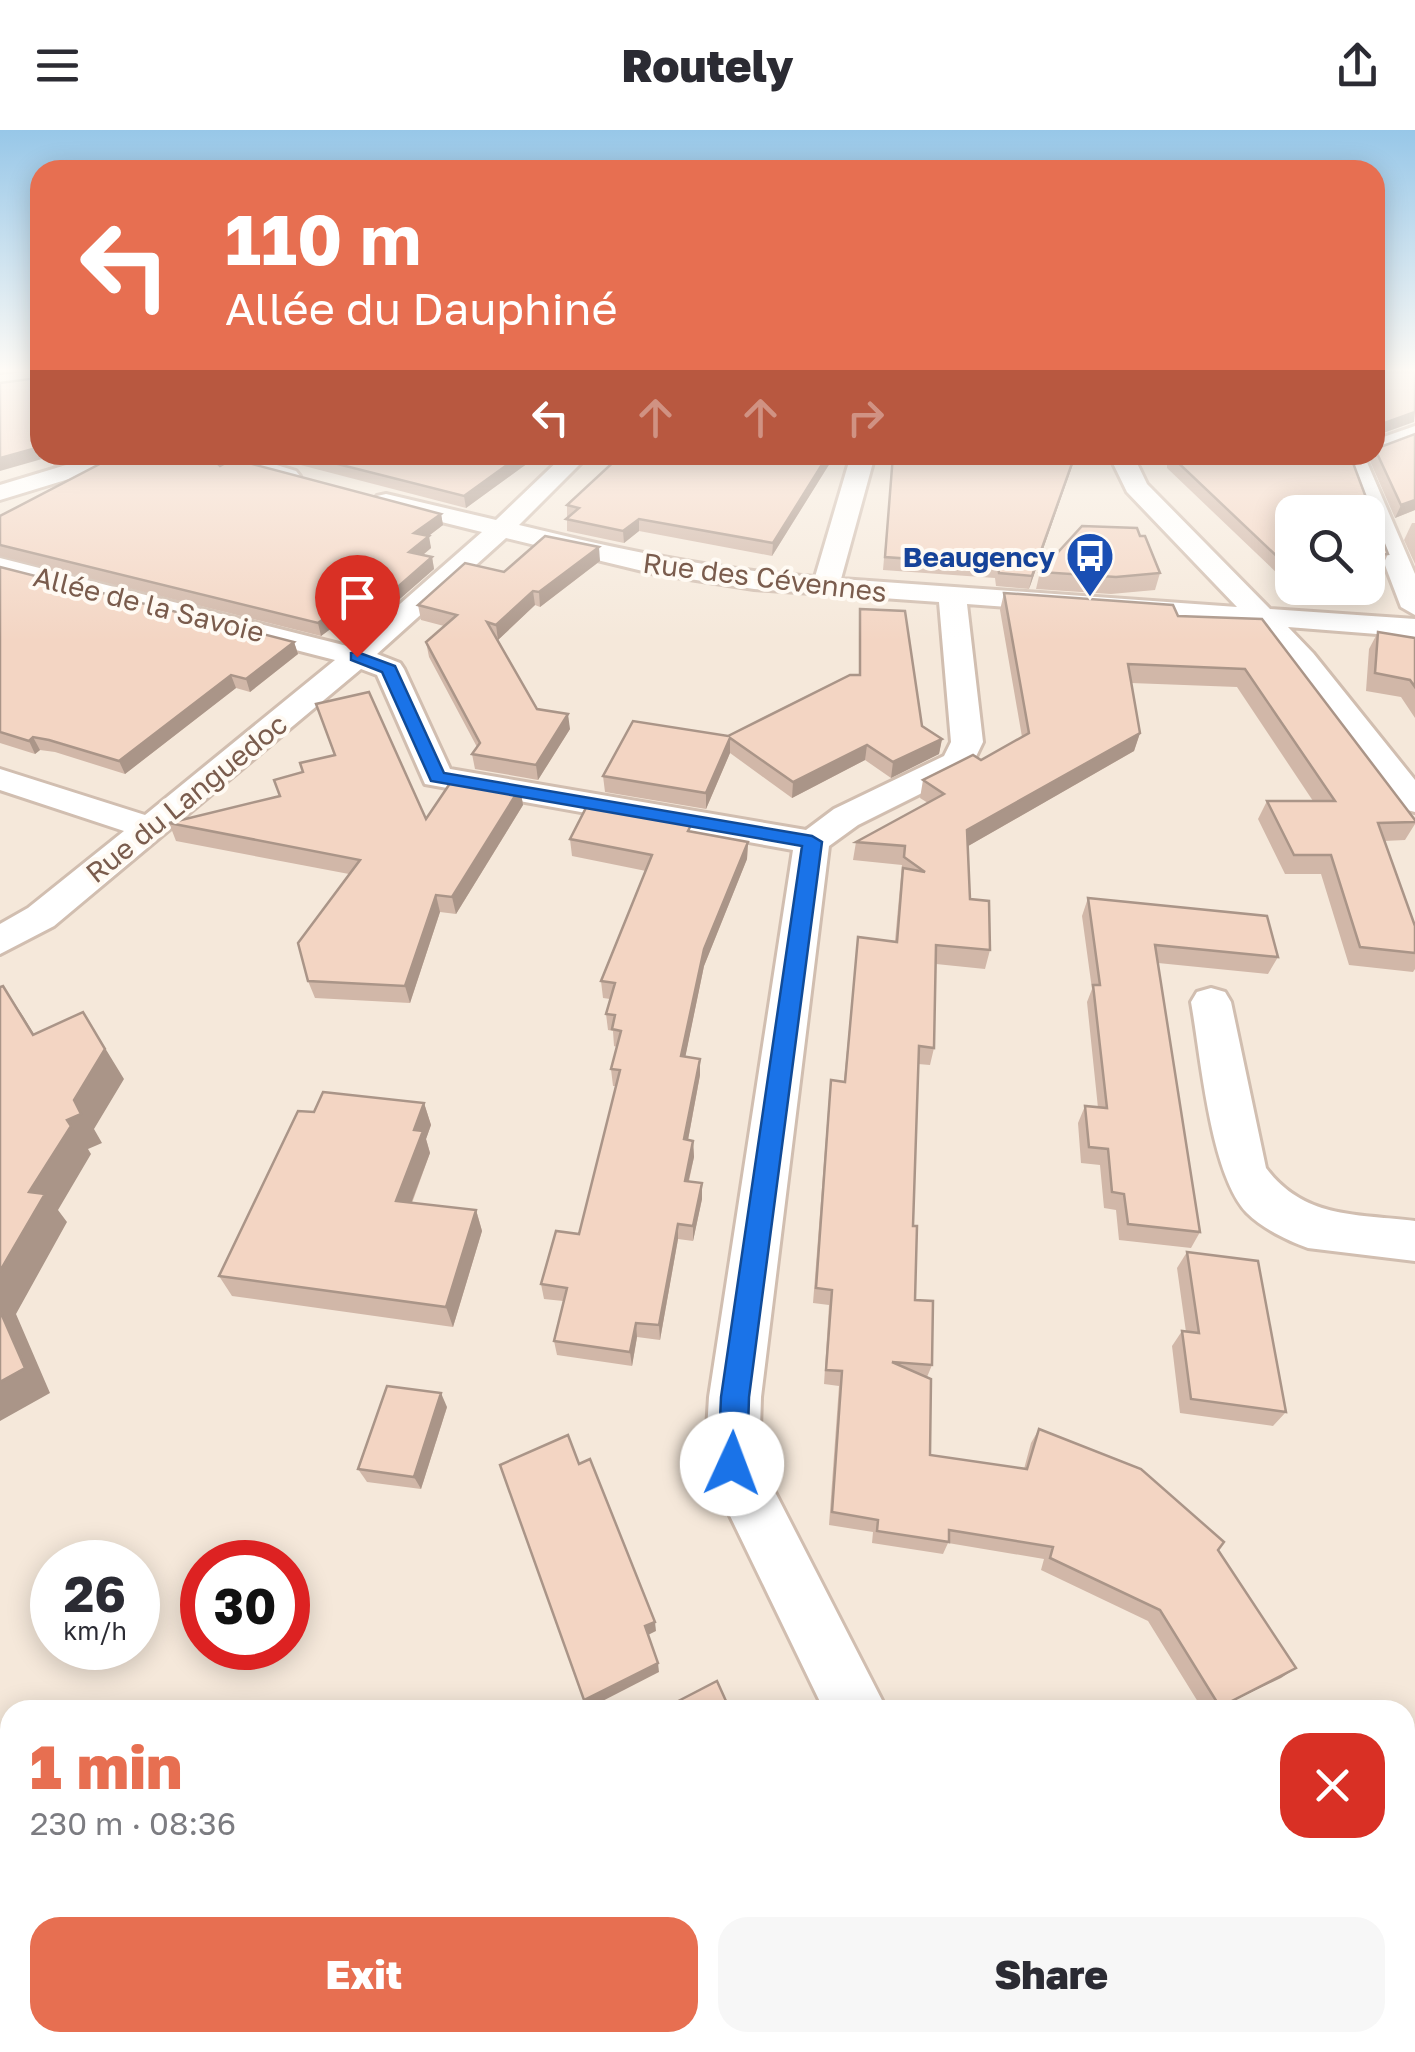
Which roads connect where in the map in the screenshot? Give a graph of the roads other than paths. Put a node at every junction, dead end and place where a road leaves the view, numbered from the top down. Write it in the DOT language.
graph roads {
  1 [pos="90,465"];
  2 [pos="254,465"];
  3 [pos="567,465"];
  4 [pos="859,465"];
  5 [pos="1126,465"];
  6 [pos="1356,465"];
  7 [pos="306,480"];
  8 [pos="0,492"];
  9 [pos="360,494"];
  10 [pos="502,530"];
  11 [pos="0,566"];
  12 [pos="824,588"];
  13 [pos="952,598"];
  14 [pos="1415,607"];
  15 [pos="1264,615"];
  16 [pos="1415,628"];
  17 [pos="357,657"];
  18 [pos="0,779"];
  19 [pos="1415,802"];
  20 [pos="148,828"];
  21 [pos="812,842"];
  22 [pos="0,941"];
  23 [pos="1211,1002"];
  24 [pos="1415,1241"];
  25 [pos="851,1700"];
  1 -- 8 [label="street"];
  2 -- 7 [label="street"];
  3 -- 10 [label="street, Rue du Languedoc"];
  4 -- 12 [label="street"];
  5 -- 15 [label="street"];
  6 -- 14 [label="street"];
  9 -- 10 [label="street, Rue des Cévennes"];
  10 -- 12 [label="street, Rue des Cévennes"];
  10 -- 17 [label="street, Rue du Languedoc"];
  11 -- 17 [label="street, Allée de la Savoie"];
  12 -- 13 [label="street, Rue des Cévennes"];
  13 -- 15 [label="street, Rue des Cévennes"];
  13 -- 21 [label="street"];
  15 -- 16 [label="street, Rue des Cévennes"];
  15 -- 19 [label="street"];
  17 -- 20 [label="street, Rue du Languedoc"];
  17 -- 21 [label="street"];
  18 -- 20 [label="street"];
  20 -- 22 [label="street, Rue du Languedoc"];
  21 -- 25 [label="street"];
  23 -- 24 [label="street"];
}
